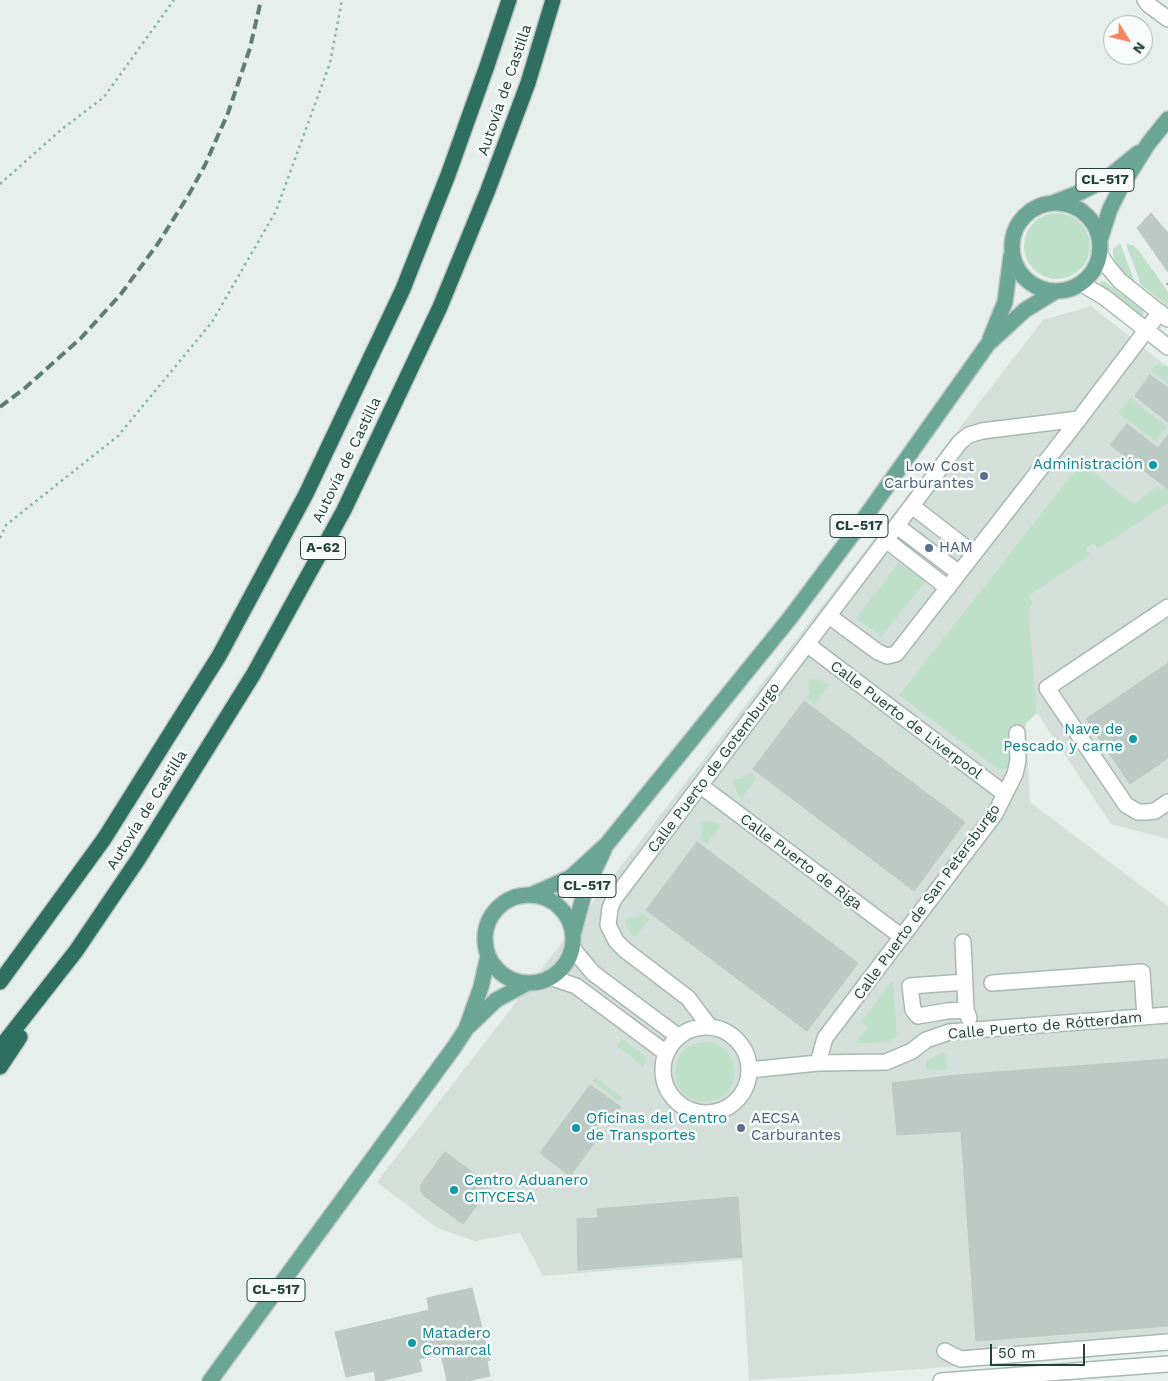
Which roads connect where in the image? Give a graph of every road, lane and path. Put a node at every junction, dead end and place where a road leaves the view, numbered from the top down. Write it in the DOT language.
graph roads {
  1 [pos="174,0"];
  2 [pos="342,0"];
  3 [pos="509,0"];
  4 [pos="553,0"];
  5 [pos="1146,0"];
  6 [pos="1168,19"];
  7 [pos="1168,119"];
  8 [pos="1148,144"];
  9 [pos="0,184"];
  10 [pos="1054,203"];
  11 [pos="1100,240"];
  12 [pos="1012,252"];
  13 [pos="1100,255"];
  14 [pos="1082,284"];
  15 [pos="1056,291"];
  16 [pos="1164,315"];
  17 [pos="1146,330"];
  18 [pos="988,344"];
  19 [pos="1168,347"];
  20 [pos="1079,419"];
  21 [pos="912,506"];
  22 [pos="897,526"];
  23 [pos="0,538"];
  24 [pos="886,540"];
  25 [pos="974,554"];
  26 [pos="959,573"];
  27 [pos="948,588"];
  28 [pos="1168,607"];
  29 [pos="829,616"];
  30 [pos="808,645"];
  31 [pos="1017,733"];
  32 [pos="701,786"];
  33 [pos="1005,794"];
  34 [pos="1168,802"];
  35 [pos="607,844"];
  36 [pos="533,894"];
  37 [pos="574,931"];
  38 [pos="902,938"];
  39 [pos="963,942"];
  40 [pos="573,949"];
  41 [pos="76,951"];
  42 [pos="488,956"];
  43 [pos="552,978"];
  44 [pos="0,982"];
  45 [pos="965,982"];
  46 [pos="992,983"];
  47 [pos="526,984"];
  48 [pos="966,1010"];
  49 [pos="1168,1015"];
  50 [pos="1145,1017"];
  51 [pos="710,1027"];
  52 [pos="466,1029"];
  53 [pos="972,1030"];
  54 [pos="679,1037"];
  55 [pos="0,1048"];
  56 [pos="666,1053"];
  57 [pos="818,1064"];
  58 [pos="0,1067"];
  59 [pos="749,1070"];
  60 [pos="1168,1342"];
  61 [pos="945,1351"];
  62 [pos="1168,1364"];
  63 [pos="210,1381"];
  64 [pos="941,1381"];
  1 -- 9 [label="path"];
  2 -- 23 [label="path"];
  3 -- 44 [label="highway, Autovía de Castilla / A-62"];
  4 -- 41 [label="highway, Autovía de Castilla / A-62"];
  5 -- 6 [label="street"];
  7 -- 8 [label="main road, CL-517"];
  8 -- 10 [label="main road, CL-517"];
  8 -- 11 [label="main road, CL-517"];
  10 -- 11 [label="main road, CL-517"];
  10 -- 12 [label="main road, CL-517"];
  11 -- 13 [label="main road, CL-517"];
  12 -- 15 [label="main road, CL-517"];
  12 -- 18 [label="main road, CL-517"];
  13 -- 14 [label="main road, CL-517"];
  13 -- 16 [label="street"];
  14 -- 15 [label="main road, CL-517"];
  14 -- 17 [label="street"];
  15 -- 18 [label="main road, CL-517"];
  16 -- 17 [label="street"];
  17 -- 19 [label="street"];
  17 -- 20 [label="street"];
  18 -- 35 [label="main road, CL-517"];
  20 -- 21 [label="street, Calle Puerto de Gotemburgo"];
  20 -- 25 [label="street"];
  21 -- 22 [label="street, Calle Puerto de Gotemburgo"];
  21 -- 25 [label="street"];
  22 -- 24 [label="street, Calle Puerto de Gotemburgo"];
  22 -- 26 [label="street"];
  24 -- 27 [label="street"];
  24 -- 29 [label="street, Calle Puerto de Gotemburgo"];
  25 -- 26 [label="street"];
  26 -- 27 [label="street"];
  27 -- 29 [label="street"];
  28 -- 34 [label="street"];
  29 -- 30 [label="street, Calle Puerto de Gotemburgo"];
  30 -- 32 [label="street, Calle Puerto de Gotemburgo"];
  30 -- 33 [label="street, Calle Puerto de Liverpool"];
  31 -- 33 [label="street, Calle Puerto de San Petersburgo"];
  32 -- 38 [label="street, Calle Puerto de Riga"];
  32 -- 51 [label="street, Calle Puerto de Gotemburgo"];
  33 -- 38 [label="street, Calle Puerto de San Petersburgo"];
  35 -- 36 [label="main road, CL-517"];
  35 -- 37 [label="main road, CL-517"];
  36 -- 37 [label="main road, CL-517"];
  36 -- 42 [label="main road, CL-517"];
  37 -- 40 [label="main road, CL-517"];
  38 -- 57 [label="street, Calle Puerto de San Petersburgo"];
  39 -- 45 [label="street"];
  40 -- 43 [label="main road, CL-517"];
  40 -- 54 [label="street"];
  41 -- 55 [label="highway, Autovía de Castilla / A-62"];
  41 -- 58 [label="highway"];
  42 -- 47 [label="main road"];
  42 -- 52 [label="main road, CL-517"];
  43 -- 47 [label="main road, CL-517"];
  43 -- 56 [label="street"];
  45 -- 48 [label="street"];
  45 -- 48 [label="street"];
  46 -- 50 [label="street"];
  47 -- 52 [label="main road, CL-517"];
  48 -- 53 [label="street"];
  49 -- 50 [label="street, Calle Puerto de Rótterdam"];
  50 -- 53 [label="street, Calle Puerto de Rótterdam"];
  51 -- 54 [label="street"];
  51 -- 59 [label="street"];
  52 -- 63 [label="main road, CL-517"];
  53 -- 57 [label="street, Calle Puerto de Rótterdam"];
  54 -- 56 [label="street"];
  56 -- 59 [label="street"];
  57 -- 59 [label="street, Calle Puerto de Rótterdam"];
  60 -- 61 [label="street"];
  62 -- 64 [label="street"];
}
